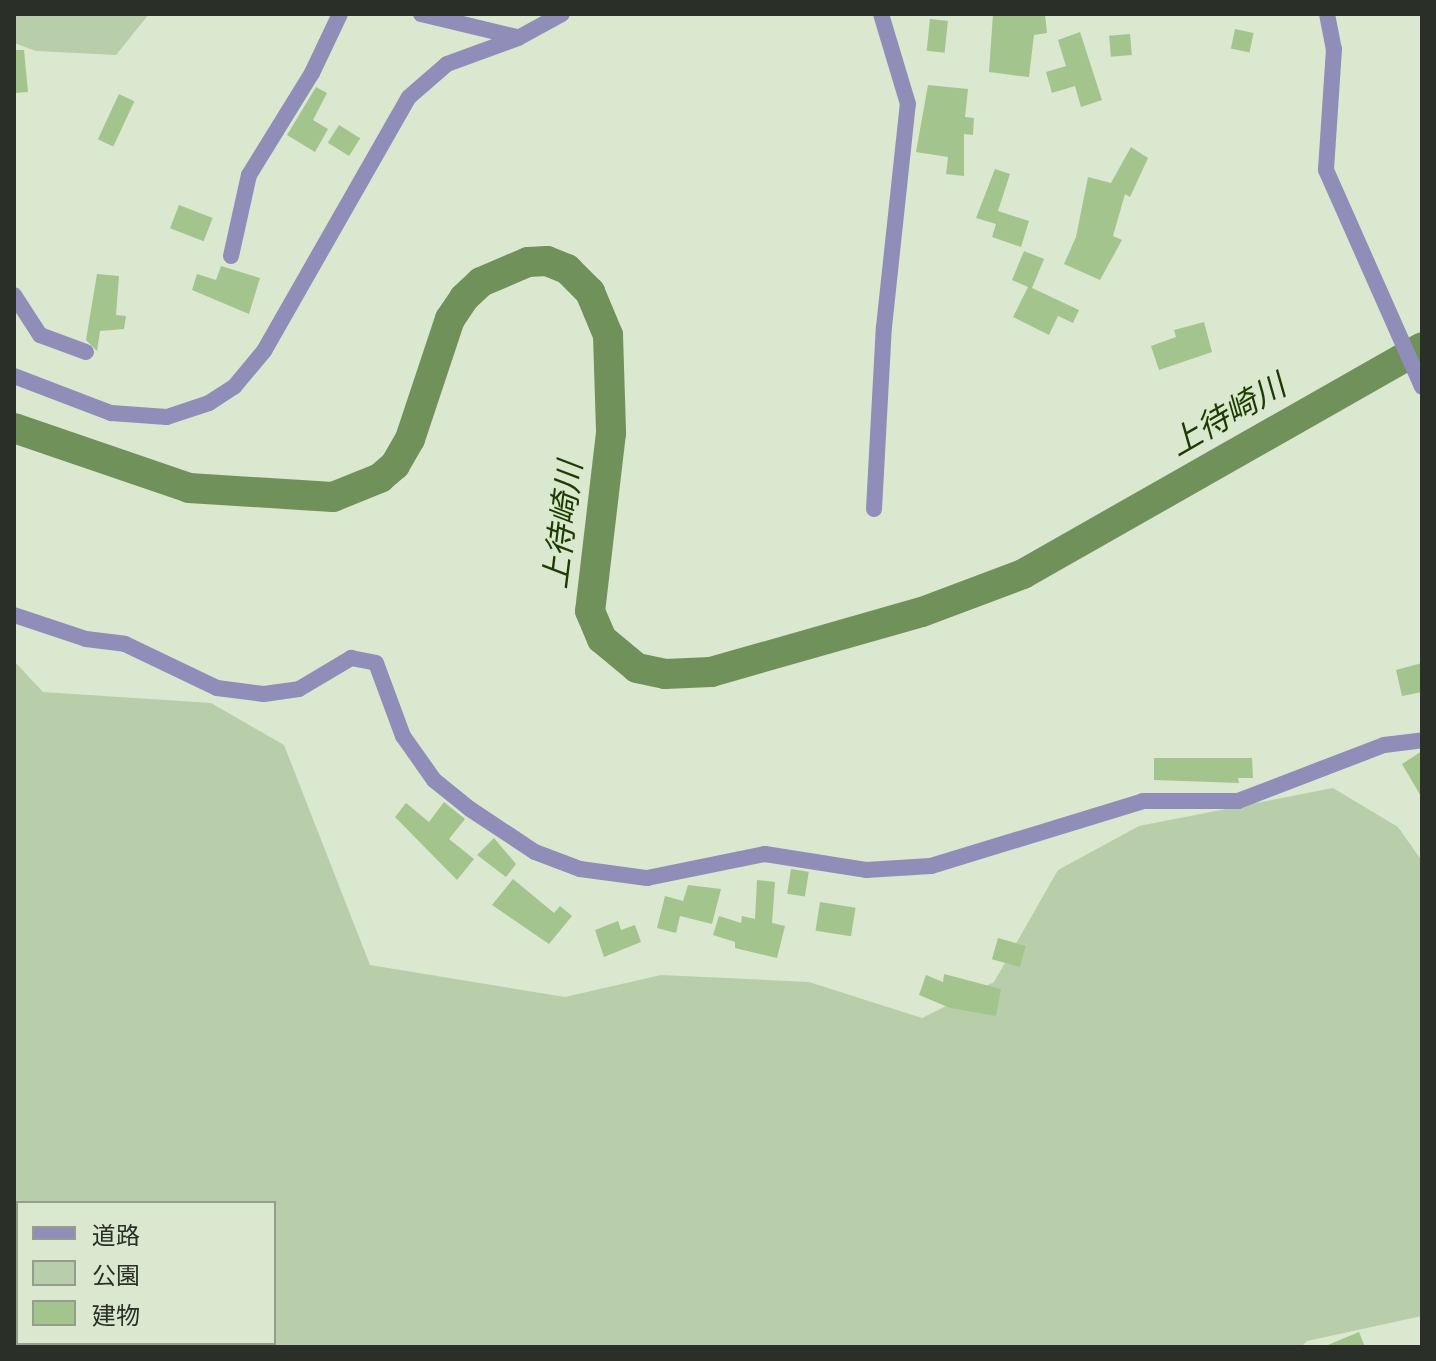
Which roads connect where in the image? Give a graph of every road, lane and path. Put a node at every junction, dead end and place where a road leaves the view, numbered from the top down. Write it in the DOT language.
graph roads {
  1 [pos="340,14"];
  2 [pos="421,14"];
  3 [pos="562,14"];
  4 [pos="881,14"];
  5 [pos="1327,14"];
  6 [pos="518,38"];
  7 [pos="231,256"];
  8 [pos="14,295"];
  9 [pos="86,352"];
  10 [pos="14,376"];
  11 [pos="1422,387"];
  12 [pos="874,509"];
  13 [pos="14,615"];
  14 [pos="1422,740"];
  1 -- 7 [label="street"];
  2 -- 6 [label="street"];
  3 -- 6 [label="street"];
  4 -- 12 [label="street"];
  5 -- 11 [label="street"];
  6 -- 10 [label="street"];
  8 -- 9 [label="street"];
  13 -- 14 [label="street"];
}
